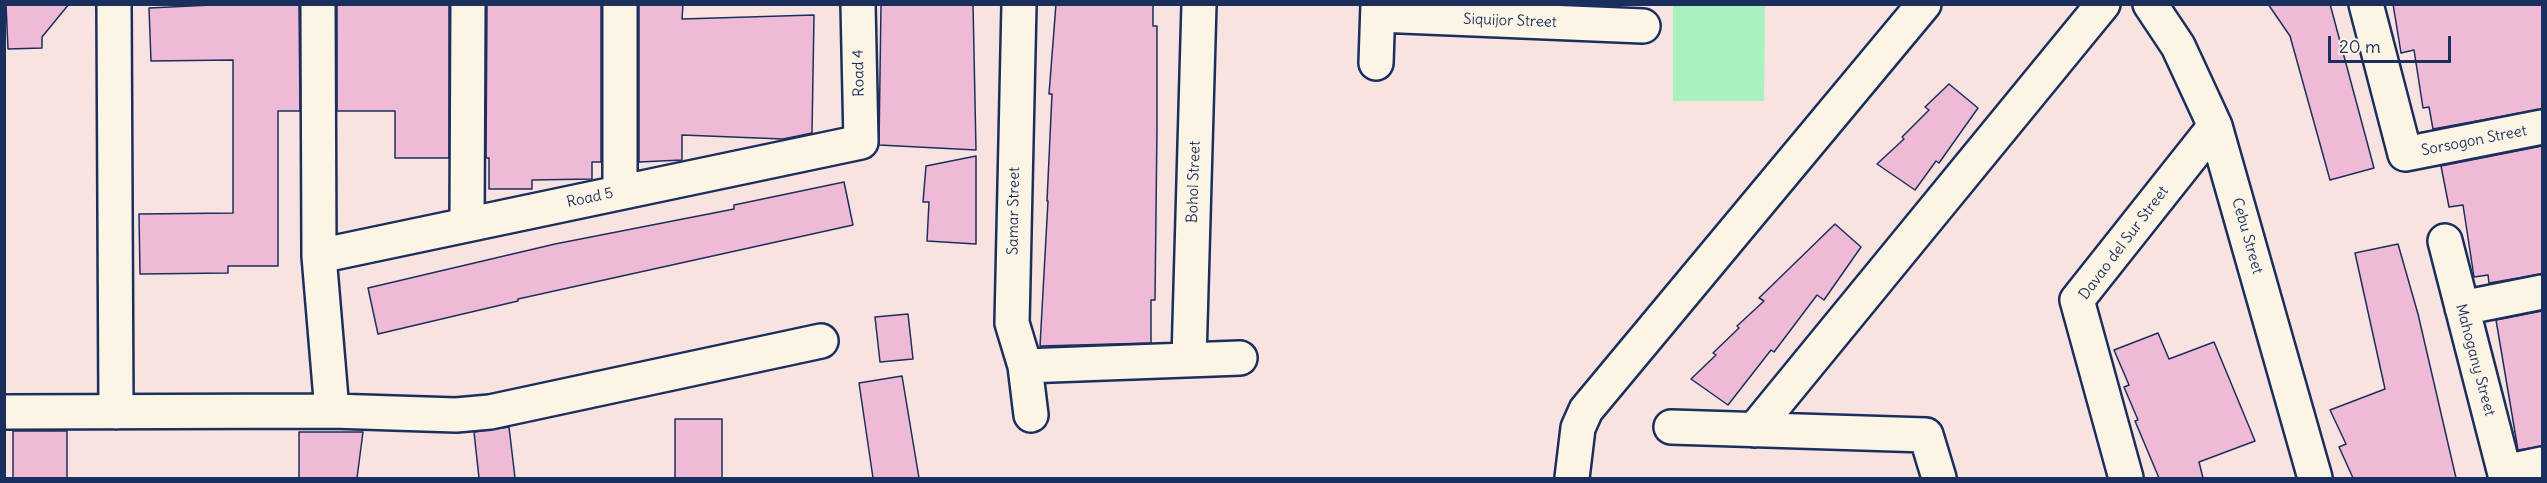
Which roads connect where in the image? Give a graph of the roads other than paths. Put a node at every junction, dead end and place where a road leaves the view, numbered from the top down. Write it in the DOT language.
graph roads {
  1 [pos="114,4"];
  2 [pos="318,4"];
  3 [pos="468,4"];
  4 [pos="620,4"];
  5 [pos="858,4"];
  6 [pos="1019,4"];
  7 [pos="1199,4"];
  8 [pos="1924,4"];
  9 [pos="2103,4"];
  10 [pos="2150,4"];
  11 [pos="2366,4"];
  12 [pos="1378,10"];
  13 [pos="1564,14"];
  14 [pos="1643,26"];
  15 [pos="1376,63"];
  16 [pos="2216,126"];
  17 [pos="2542,128"];
  18 [pos="861,142"];
  19 [pos="620,192"];
  20 [pos="467,224"];
  21 [pos="2445,242"];
  22 [pos="319,256"];
  23 [pos="2542,292"];
  24 [pos="2462,308"];
  25 [pos="822,341"];
  26 [pos="1240,358"];
  27 [pos="1189,359"];
  28 [pos="1025,366"];
  29 [pos="332,411"];
  30 [pos="4,412"];
  31 [pos="116,412"];
  32 [pos="1031,415"];
  33 [pos="1671,427"];
  34 [pos="1754,430"];
  35 [pos="2542,464"];
  36 [pos="2506,476"];
  37 [pos="1572,478"];
  38 [pos="1939,478"];
  39 [pos="2126,478"];
  40 [pos="2315,478"];
  1 -- 31 [label="street"];
  2 -- 22 [label="street"];
  3 -- 20 [label="street"];
  4 -- 19 [label="street"];
  5 -- 18 [label="street, Road 4"];
  6 -- 28 [label="street, Samar Street"];
  7 -- 27 [label="street, Bohol Street"];
  8 -- 37 [label="street"];
  9 -- 34 [label="street"];
  10 -- 16 [label="street, Cebu Street"];
  11 -- 17 [label="street, Sorsogon Street"];
  12 -- 13 [label="street, Siquijor Street"];
  12 -- 15 [label="street"];
  13 -- 14 [label="street, Siquijor Street"];
  16 -- 39 [label="street, Davao del Sur Street"];
  16 -- 40 [label="street, Cebu Street"];
  18 -- 19 [label="street, Road 5"];
  19 -- 20 [label="street, Road 5"];
  20 -- 22 [label="street, Road 5"];
  21 -- 24 [label="street, Mahogany Street"];
  22 -- 29 [label="street"];
  23 -- 24 [label="street"];
  24 -- 36 [label="street, Mahogany Street"];
  25 -- 29 [label="street"];
  26 -- 27 [label="street"];
  27 -- 28 [label="street"];
  28 -- 32 [label="street, Samar Street"];
  29 -- 31 [label="street"];
  30 -- 31 [label="street"];
  33 -- 34 [label="street"];
  34 -- 38 [label="street"];
  35 -- 36 [label="street"];
}
